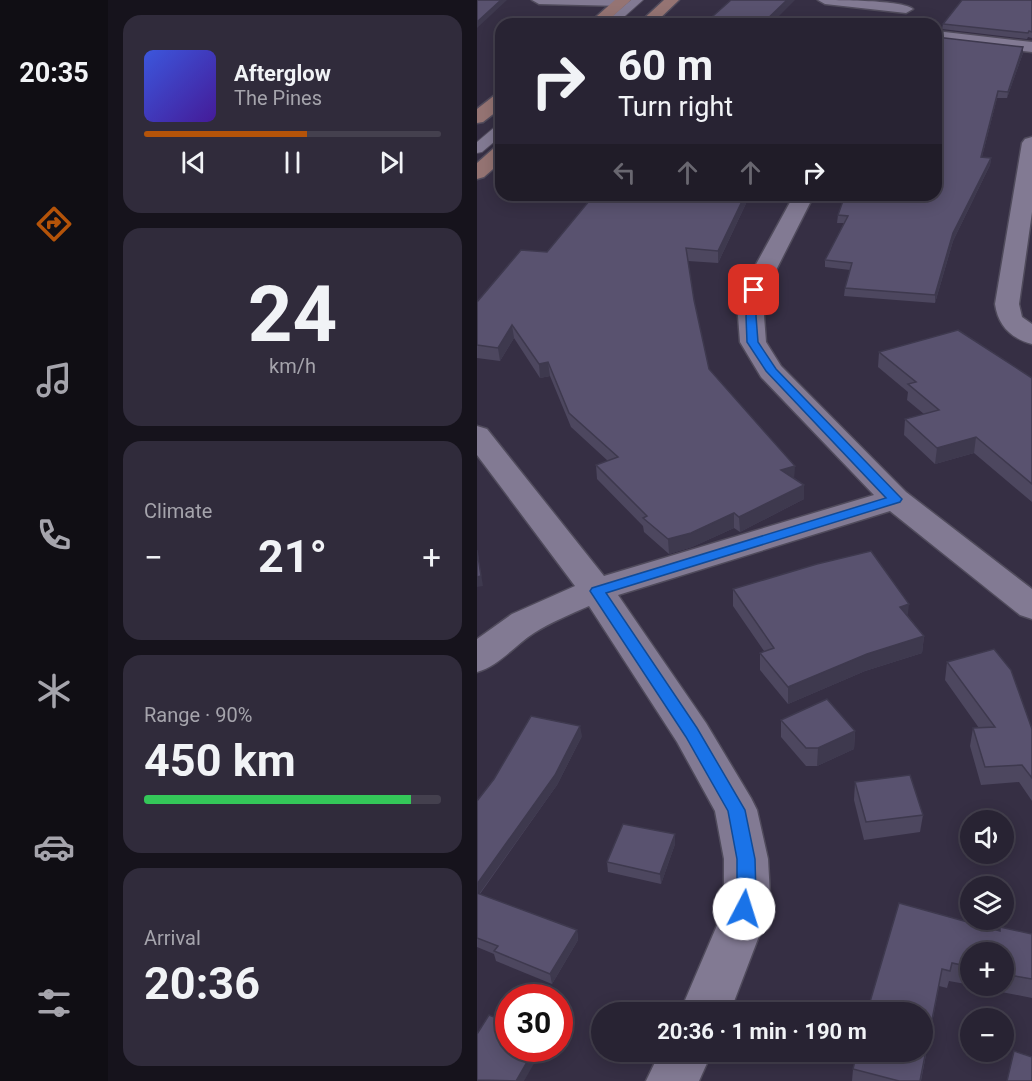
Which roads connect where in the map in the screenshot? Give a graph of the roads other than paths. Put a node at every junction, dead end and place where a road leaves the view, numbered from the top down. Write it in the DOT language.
graph roads {
  1 [pos="539,0"];
  2 [pos="638,0"];
  3 [pos="651,0"];
  4 [pos="672,0"];
  5 [pos="825,0"];
  6 [pos="923,0"];
  7 [pos="623,1"];
  8 [pos="906,9"];
  9 [pos="602,18"];
  10 [pos="616,18"];
  11 [pos="630,18"];
  12 [pos="652,18"];
  13 [pos="902,18"];
  14 [pos="942,37"];
  15 [pos="1032,47"];
  16 [pos="495,104"];
  17 [pos="477,118"];
  18 [pos="495,119"];
  19 [pos="477,134"];
  20 [pos="495,134"];
  21 [pos="1032,142"];
  22 [pos="477,149"];
  23 [pos="495,157"];
  24 [pos="477,173"];
  25 [pos="801,201"];
  26 [pos="1032,336"];
  27 [pos="477,435"];
  28 [pos="895,499"];
  29 [pos="597,591"];
  30 [pos="1032,607"];
  31 [pos="477,659"];
  32 [pos="709,1002"];
  33 [pos="682,1062"];
  34 [pos="672,1081"];
  1 -- 7 [label="street"];
  2 -- 10 [label="lane"];
  3 -- 11 [label="lane"];
  4 -- 12 [label="main road"];
  5 -- 8 [label="street"];
  6 -- 8 [label="street"];
  7 -- 9 [label="main road"];
  8 -- 13 [label="street"];
  14 -- 15 [label="street"];
  16 -- 17 [label="main road"];
  18 -- 19 [label="lane"];
  20 -- 22 [label="lane"];
  21 -- 26 [label="street"];
  23 -- 24 [label="main road"];
  25 -- 28 [label="street"];
  27 -- 29 [label="street"];
  28 -- 29 [label="street"];
  28 -- 30 [label="street"];
  29 -- 31 [label="street"];
  29 -- 32 [label="street"];
  33 -- 34 [label="street"];
}
